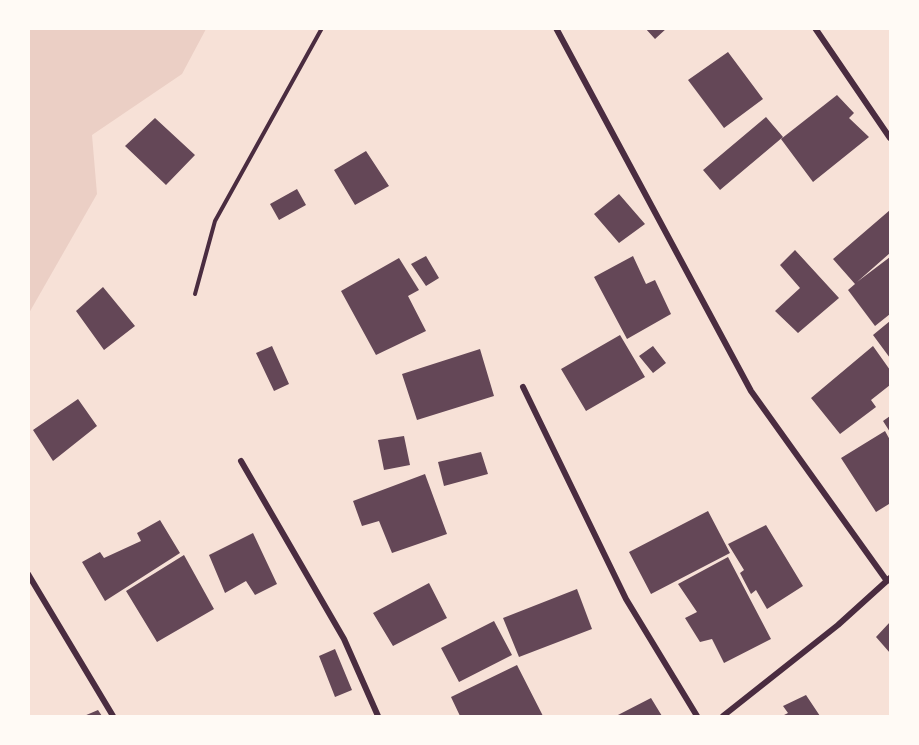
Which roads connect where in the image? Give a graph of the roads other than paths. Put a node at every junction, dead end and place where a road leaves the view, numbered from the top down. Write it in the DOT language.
graph roads {
  1 [pos="555,28"];
  2 [pos="815,28"];
  3 [pos="891,138"];
  4 [pos="523,387"];
  5 [pos="241,461"];
  6 [pos="28,574"];
  7 [pos="889,580"];
  8 [pos="113,717"];
  9 [pos="378,717"];
  10 [pos="697,717"];
  11 [pos="723,717"];
  1 -- 7 [label="street"];
  2 -- 3 [label="street"];
  4 -- 10 [label="street"];
  5 -- 9 [label="street"];
  6 -- 8 [label="street"];
  7 -- 11 [label="street"];
}
